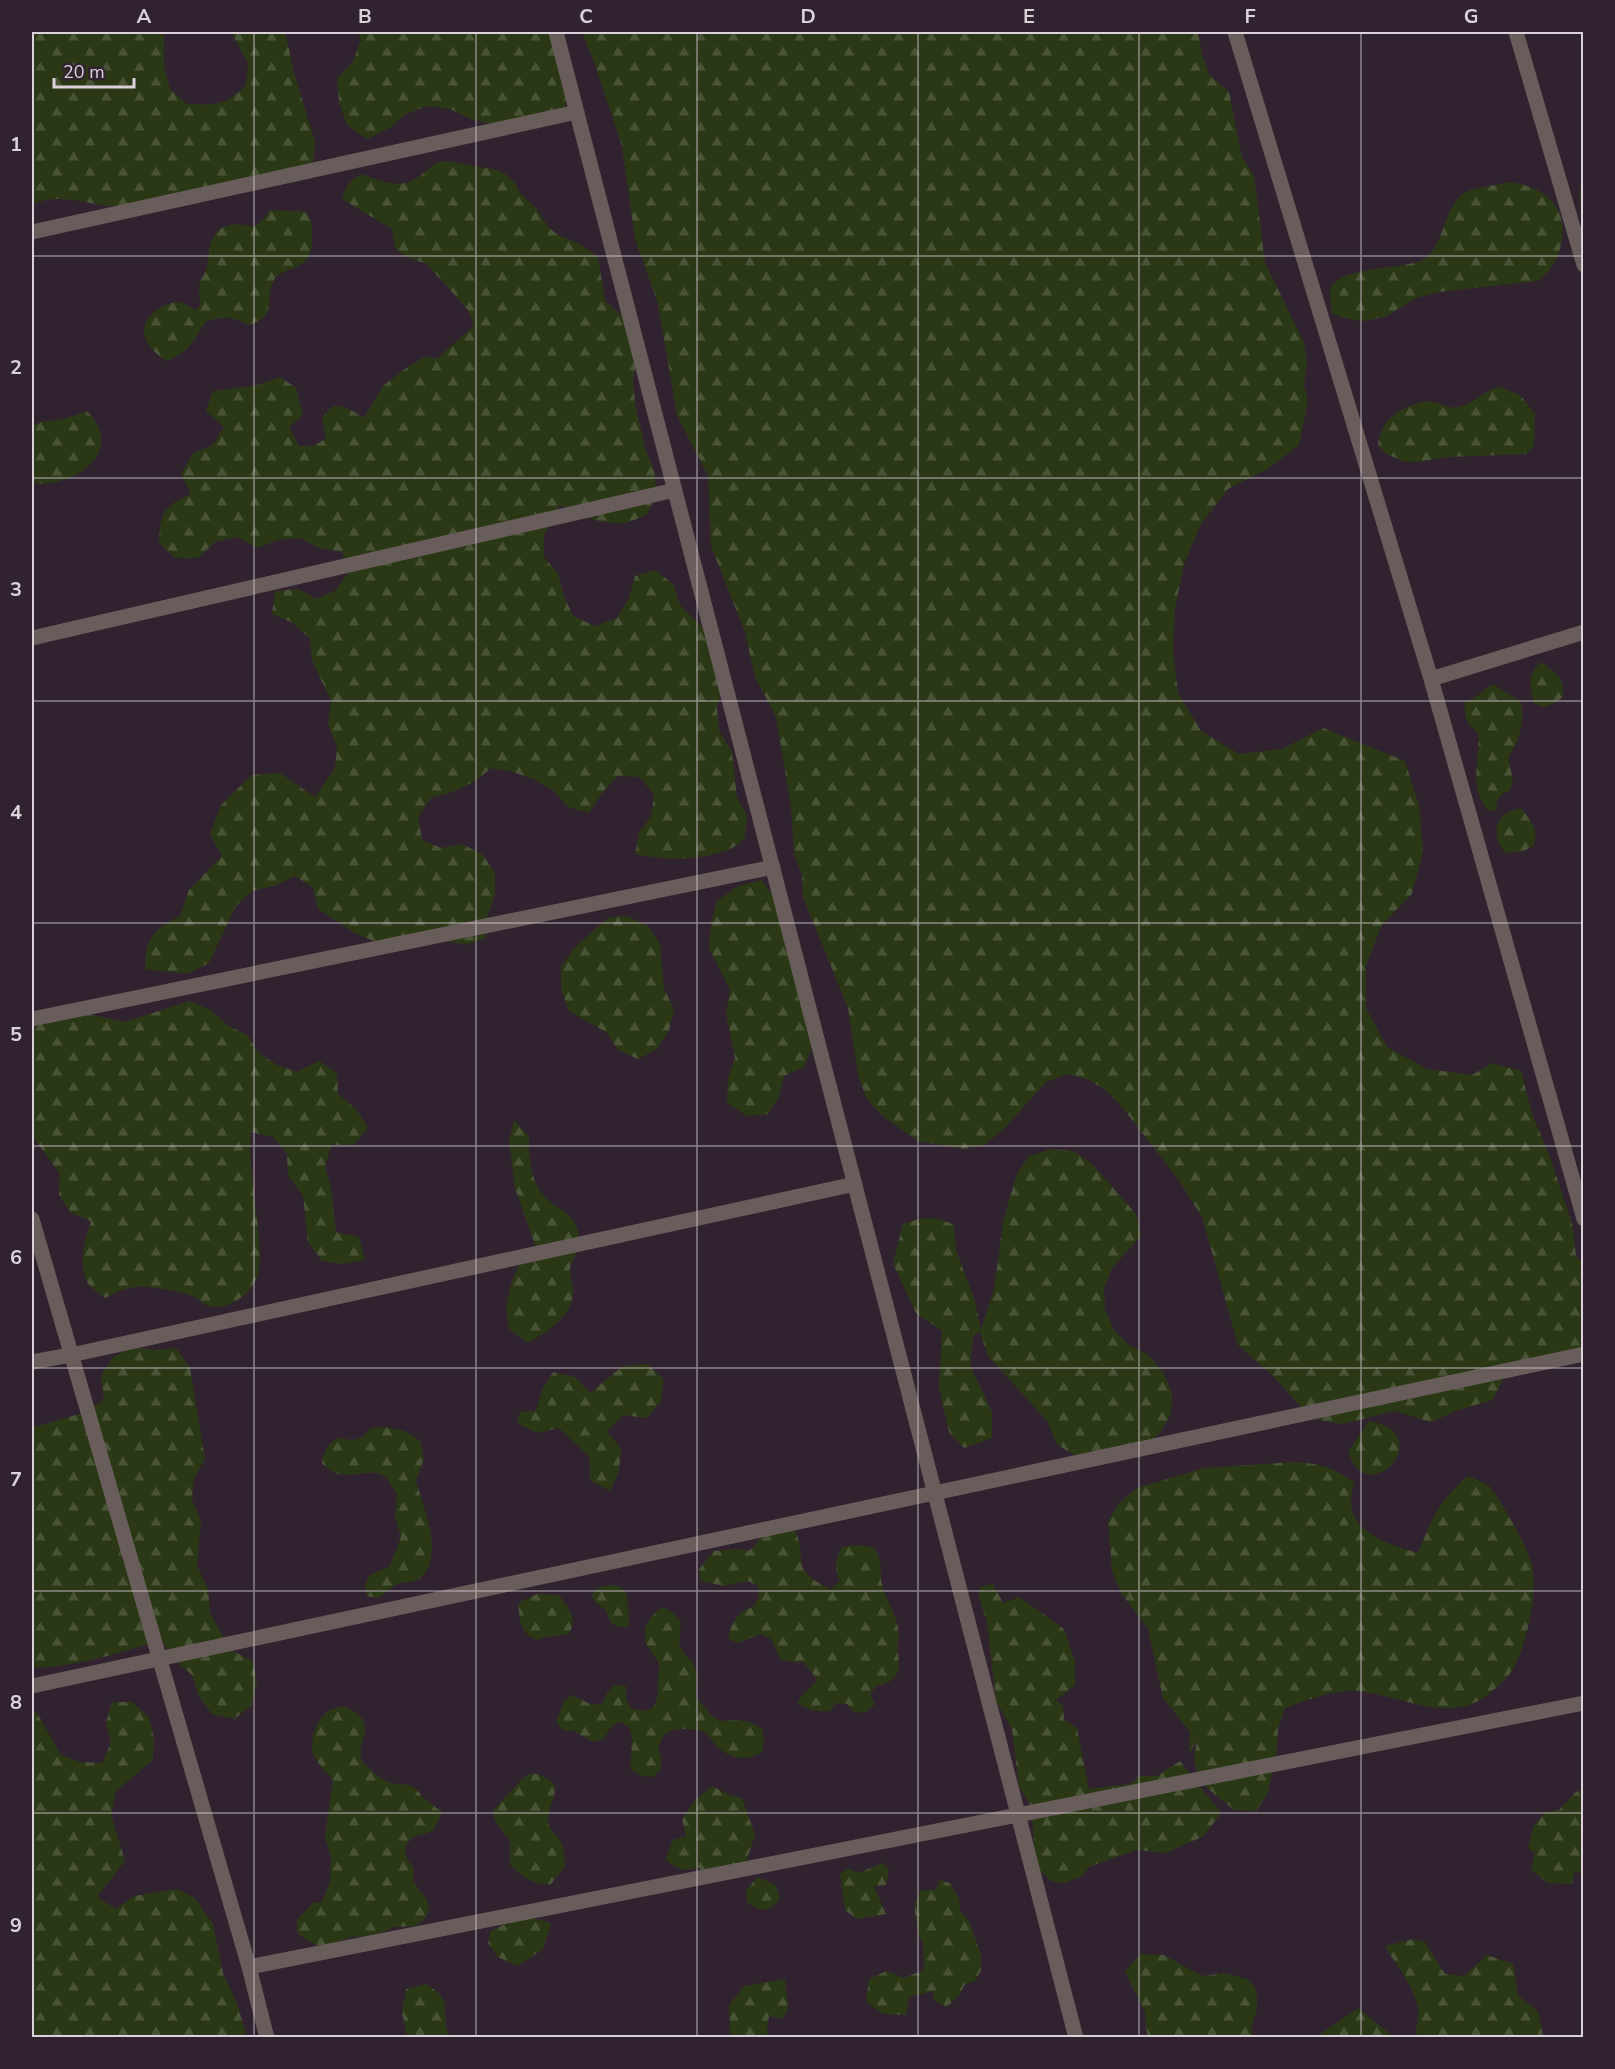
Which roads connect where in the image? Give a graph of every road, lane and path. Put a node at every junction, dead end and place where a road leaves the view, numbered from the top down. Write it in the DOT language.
graph roads {
  1 [pos="556,32"];
  2 [pos="1235,32"];
  3 [pos="1515,32"];
  4 [pos="577,112"];
  5 [pos="32,231"];
  6 [pos="1584,265"];
  7 [pos="675,490"];
  8 [pos="1584,632"];
  9 [pos="32,638"];
  10 [pos="1431,679"];
  11 [pos="773,867"];
  12 [pos="32,1019"];
  13 [pos="855,1185"];
  14 [pos="1584,1219"];
  15 [pos="32,1220"];
  16 [pos="1584,1354"];
  17 [pos="71,1356"];
  18 [pos="32,1362"];
  19 [pos="934,1492"];
  20 [pos="158,1659"];
  21 [pos="32,1686"];
  22 [pos="1584,1704"];
  23 [pos="1018,1815"];
  24 [pos="249,1967"];
  25 [pos="267,2037"];
  26 [pos="1076,2037"];
  1 -- 4 [label="street"];
  2 -- 10 [label="street"];
  3 -- 6 [label="street"];
  4 -- 5 [label="street"];
  4 -- 7 [label="street"];
  7 -- 9 [label="street"];
  7 -- 11 [label="street"];
  8 -- 10 [label="street"];
  10 -- 14 [label="street"];
  11 -- 12 [label="street"];
  11 -- 13 [label="street"];
  13 -- 17 [label="street"];
  13 -- 19 [label="street"];
  15 -- 17 [label="street"];
  16 -- 19 [label="street"];
  17 -- 18 [label="street"];
  17 -- 20 [label="street"];
  19 -- 20 [label="street"];
  19 -- 23 [label="street"];
  20 -- 21 [label="street"];
  20 -- 24 [label="street"];
  22 -- 23 [label="street"];
  23 -- 24 [label="street"];
  23 -- 26 [label="street"];
  24 -- 25 [label="street"];
}
